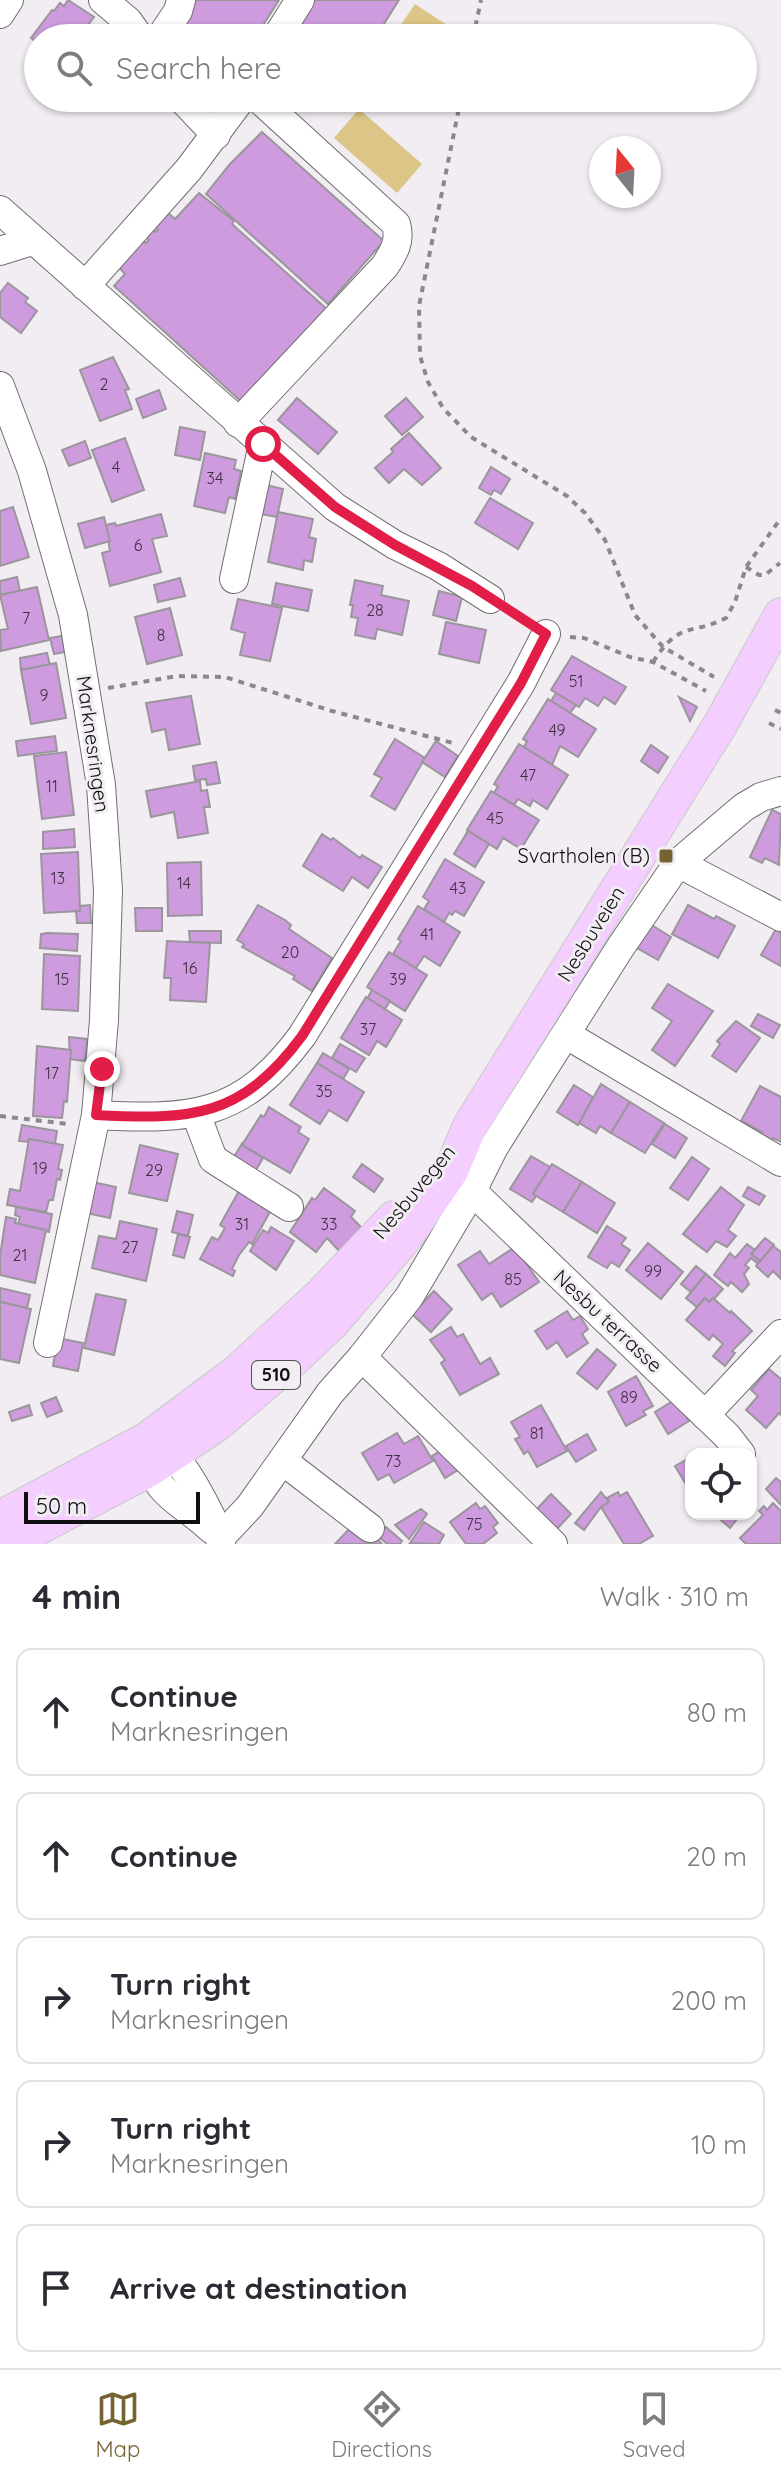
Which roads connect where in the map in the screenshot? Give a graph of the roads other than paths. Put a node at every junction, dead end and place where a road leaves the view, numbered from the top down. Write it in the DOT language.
graph roads {
  1 [pos="9,0"];
  2 [pos="103,0"];
  3 [pos="181,0"];
  4 [pos="300,0"];
  5 [pos="0,14"];
  6 [pos="130,24"];
  7 [pos="169,24"];
  8 [pos="285,24"];
  9 [pos="194,112"];
  10 [pos="232,112"];
  11 [pos="273,112"];
  12 [pos="216,135"];
  13 [pos="0,210"];
  14 [pos="32,241"];
  15 [pos="0,251"];
  16 [pos="85,286"];
  17 [pos="0,386"];
  18 [pos="238,423"];
  19 [pos="263,444"];
  20 [pos="234,579"];
  21 [pos="490,599"];
  22 [pos="781,615"];
  23 [pos="546,634"];
  24 [pos="781,791"];
  25 [pos="678,863"];
  26 [pos="781,917"];
  27 [pos="567,1035"];
  28 [pos="196,1114"];
  29 [pos="95,1121"];
  30 [pos="470,1126"];
  31 [pos="781,1162"];
  32 [pos="472,1191"];
  33 [pos="289,1207"];
  34 [pos="781,1334"];
  35 [pos="48,1343"];
  36 [pos="362,1357"];
  37 [pos="705,1415"];
  38 [pos="736,1448"];
  39 [pos="156,1454"];
  40 [pos="283,1461"];
  41 [pos="2,1523"];
  42 [pos="370,1528"];
  43 [pos="221,1541"];
  44 [pos="553,1544"];
  1 -- 5 [label="street"];
  2 -- 6 [label="street"];
  3 -- 7 [label="street"];
  4 -- 8 [label="street"];
  9 -- 12 [label="street"];
  10 -- 12 [label="street"];
  11 -- 18 [label="street"];
  12 -- 16 [label="street"];
  13 -- 14 [label="street"];
  14 -- 15 [label="street"];
  14 -- 16 [label="street"];
  16 -- 18 [label="street"];
  17 -- 29 [label="street, Marknesringen"];
  18 -- 19 [label="street"];
  19 -- 20 [label="street"];
  19 -- 21 [label="street"];
  22 -- 30 [label="main road, Nesbuveien / 510"];
  23 -- 28 [label="street"];
  24 -- 25 [label="street"];
  25 -- 26 [label="street"];
  25 -- 27 [label="street"];
  27 -- 31 [label="street"];
  27 -- 32 [label="street"];
  28 -- 29 [label="street"];
  28 -- 33 [label="street"];
  29 -- 35 [label="street, Marknesringen"];
  30 -- 39 [label="main road, Nesbuvegen / 510"];
  32 -- 36 [label="street"];
  32 -- 37 [label="street, Nesbu terrasse"];
  34 -- 37 [label="street"];
  36 -- 40 [label="street"];
  36 -- 44 [label="street"];
  37 -- 38 [label="street, Nesbu terrasse"];
  39 -- 41 [label="main road, Nesbuvegen / 510"];
  39 -- 43 [label="street"];
  40 -- 42 [label="street"];
  40 -- 43 [label="street"];
}
